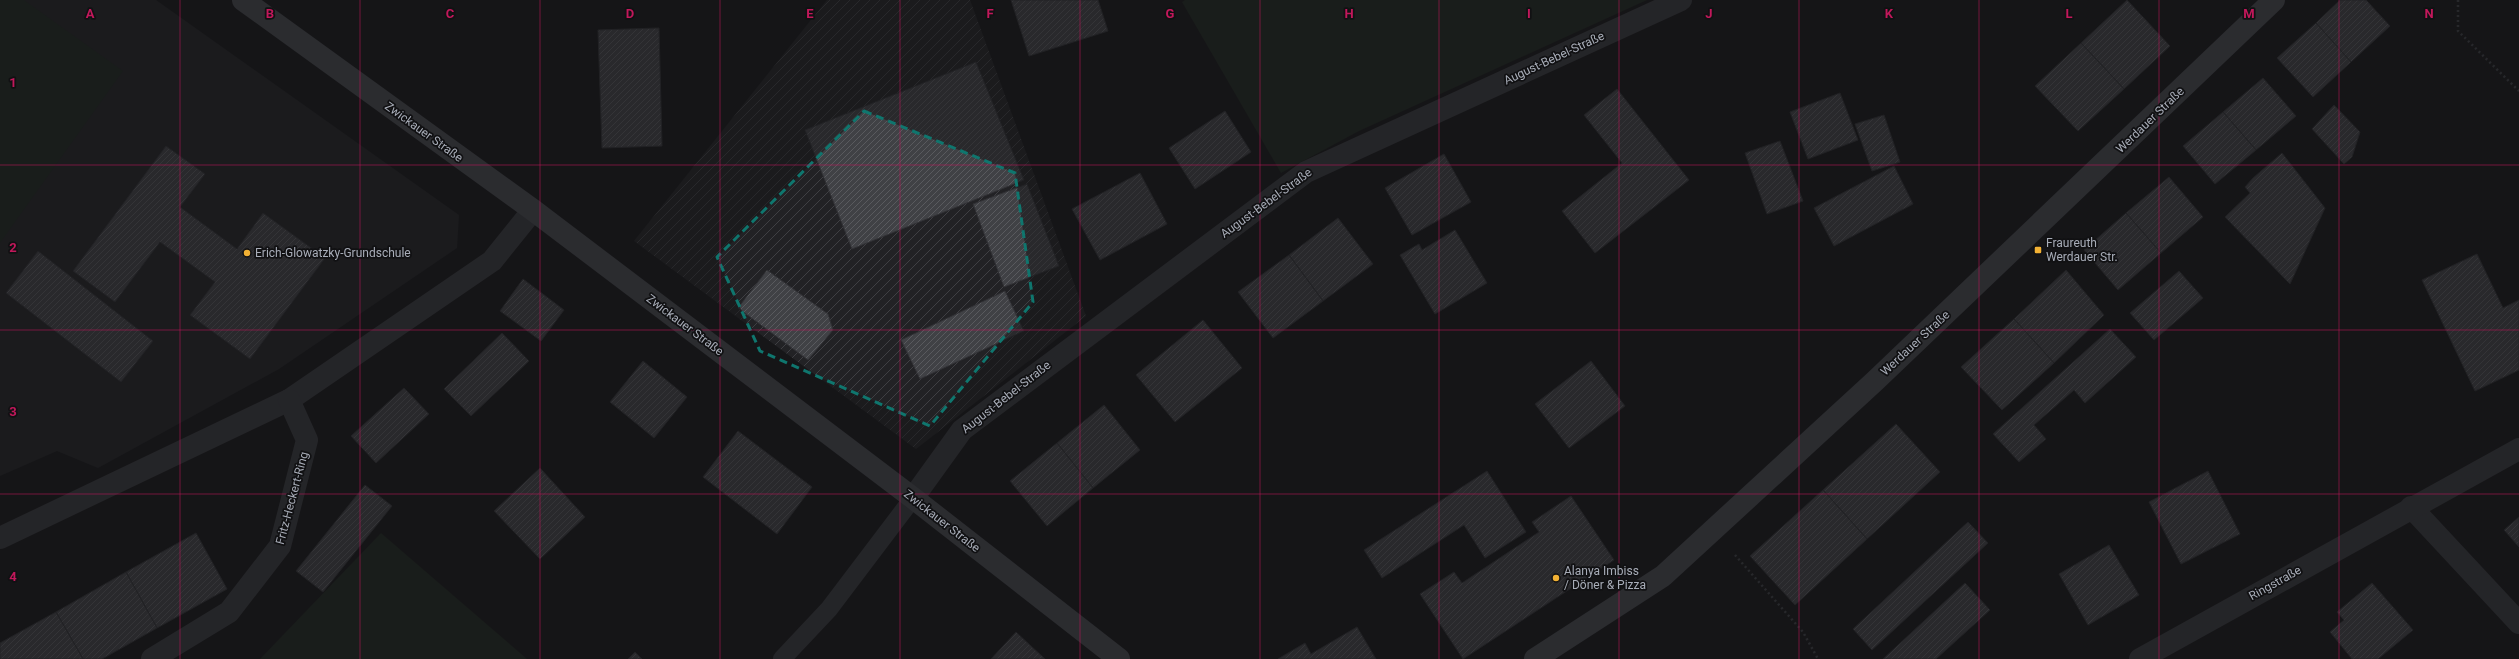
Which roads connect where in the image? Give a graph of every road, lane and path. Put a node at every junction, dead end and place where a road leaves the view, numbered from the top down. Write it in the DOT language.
graph roads {
  1 [pos="1681,0"];
  2 [pos="2274,0"];
  3 [pos="2458,0"];
  4 [pos="248,1"];
  5 [pos="2519,91"];
  6 [pos="533,210"];
  7 [pos="289,400"];
  8 [pos="2519,449"];
  9 [pos="913,498"];
  10 [pos="2411,507"];
  11 [pos="1713,530"];
  12 [pos="0,538"];
  13 [pos="2519,623"];
  14 [pos="152,659"];
  15 [pos="782,659"];
  16 [pos="1119,659"];
  17 [pos="1535,659"];
  18 [pos="1818,659"];
  19 [pos="2140,659"];
  1 -- 9 [label="street, August-Bebel-Straße"];
  2 -- 11 [label="street, Werdauer Straße"];
  3 -- 5 [label="path"];
  4 -- 6 [label="street, Zwickauer Straße"];
  6 -- 7 [label="street"];
  6 -- 9 [label="street, Zwickauer Straße"];
  7 -- 12 [label="street"];
  7 -- 14 [label="street, Fritz-Heckert-Ring"];
  8 -- 10 [label="street, Ringstraße"];
  9 -- 15 [label="lane"];
  9 -- 16 [label="street, Zwickauer Straße"];
  10 -- 13 [label="street"];
  10 -- 19 [label="street, Ringstraße"];
  11 -- 17 [label="street, Werdauer Straße"];
  11 -- 18 [label="path"];
}
